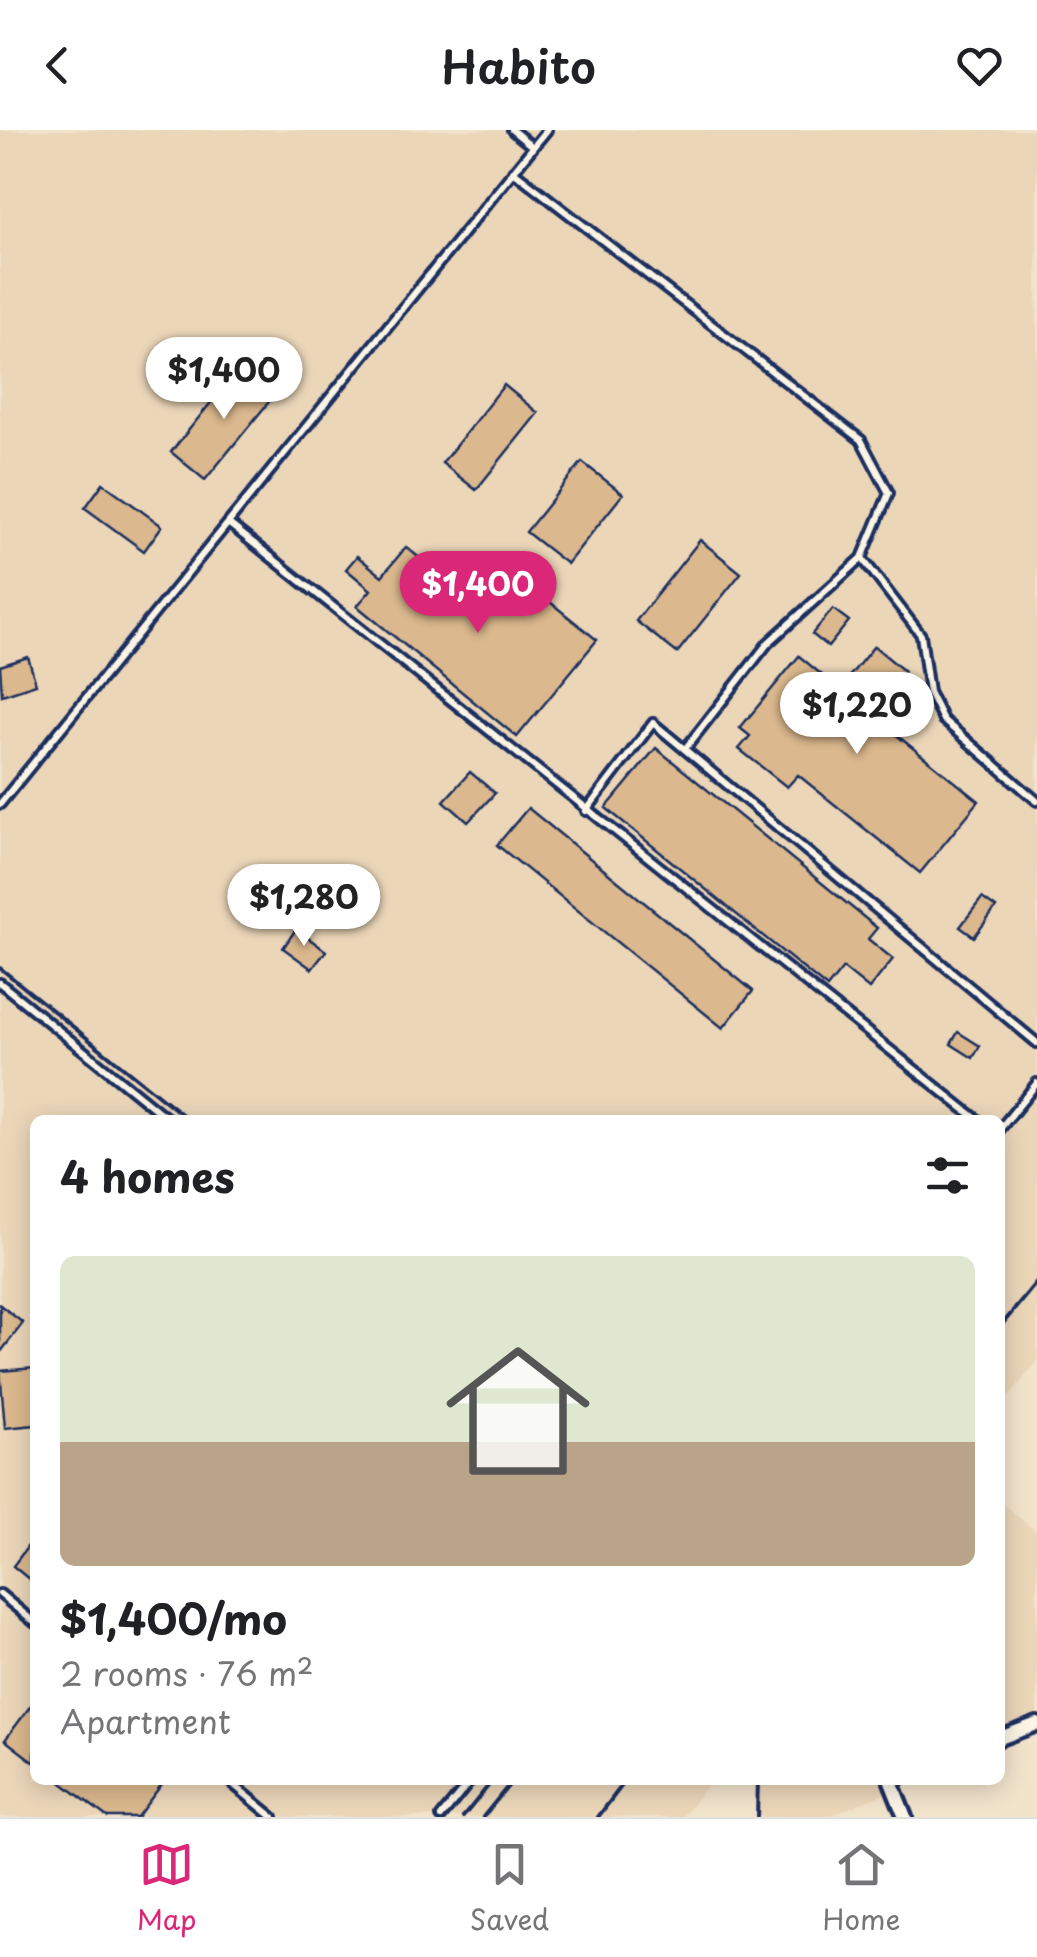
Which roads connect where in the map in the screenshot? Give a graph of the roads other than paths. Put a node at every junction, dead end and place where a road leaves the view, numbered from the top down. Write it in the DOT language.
graph roads {
  1 [pos="512,130"];
  2 [pos="547,130"];
  3 [pos="533,147"];
  4 [pos="514,171"];
  5 [pos="228,523"];
  6 [pos="862,558"];
  7 [pos="684,749"];
  8 [pos="1037,801"];
  9 [pos="0,804"];
  10 [pos="586,811"];
  11 [pos="0,984"];
  12 [pos="1037,1042"];
  13 [pos="1037,1084"];
  14 [pos="164,1115"];
  15 [pos="972,1115"];
  16 [pos="1005,1123"];
  17 [pos="0,1594"];
  18 [pos="30,1618"];
  19 [pos="1037,1724"];
  20 [pos="1005,1736"];
  21 [pos="234,1785"];
  22 [pos="466,1785"];
  23 [pos="894,1785"];
  24 [pos="274,1817"];
  25 [pos="441,1817"];
  26 [pos="905,1817"];
  1 -- 3 [label="lane"];
  2 -- 3 [label="lane"];
  3 -- 4 [label="lane"];
  4 -- 5 [label="lane"];
  4 -- 6 [label="lane"];
  5 -- 9 [label="lane"];
  5 -- 10 [label="lane"];
  6 -- 7 [label="lane"];
  6 -- 8 [label="lane"];
  7 -- 10 [label="lane"];
  7 -- 12 [label="lane"];
  10 -- 15 [label="lane"];
  11 -- 14 [label="lane"];
  13 -- 16 [label="lane"];
  17 -- 18 [label="lane"];
  19 -- 20 [label="street"];
  21 -- 24 [label="lane"];
  22 -- 25 [label="lane"];
  23 -- 26 [label="street"];
}
